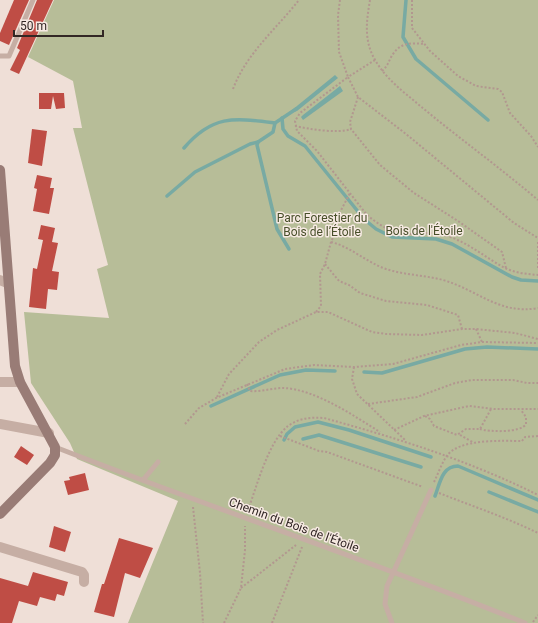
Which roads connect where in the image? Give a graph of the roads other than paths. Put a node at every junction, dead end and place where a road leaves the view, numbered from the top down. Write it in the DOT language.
graph roads {
  1 [pos="33,0"];
  2 [pos="0,56"];
  3 [pos="0,170"];
  4 [pos="4,282"];
  5 [pos="0,382"];
  6 [pos="20,382"];
  7 [pos="0,424"];
  8 [pos="49,433"];
  9 [pos="55,447"];
  10 [pos="158,462"];
  11 [pos="143,480"];
  12 [pos="431,490"];
  13 [pos="0,514"];
  14 [pos="0,547"];
  15 [pos="393,572"];
  16 [pos="84,582"];
  17 [pos="392,623"];
  18 [pos="525,623"];
  1 -- 2 [label="lane"];
  3 -- 4 [label="street"];
  4 -- 6 [label="street"];
  5 -- 6 [label="street"];
  6 -- 8 [label="street"];
  7 -- 8 [label="street"];
  8 -- 9 [label="street"];
  9 -- 11 [label="lane, Chemin du Bois de l'Étoile"];
  9 -- 13 [label="street"];
  10 -- 11 [label="lane"];
  11 -- 15 [label="lane, Chemin du Bois de l'Étoile"];
  12 -- 15 [label="lane"];
  14 -- 16 [label="street"];
  15 -- 17 [label="lane"];
  15 -- 18 [label="lane, Chemin du Bois de l'Étoile"];
}
